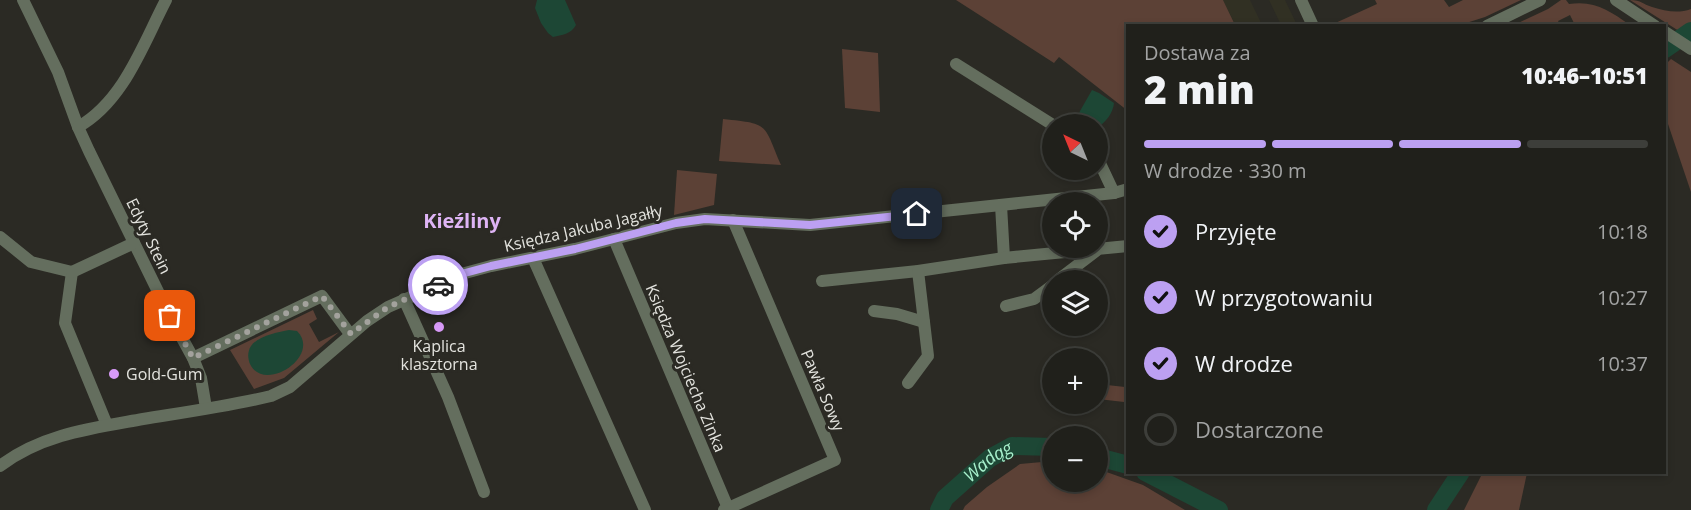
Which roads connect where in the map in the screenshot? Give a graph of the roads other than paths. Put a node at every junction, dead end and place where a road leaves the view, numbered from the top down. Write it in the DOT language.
graph roads {
  1 [pos="23,0"];
  2 [pos="166,0"];
  3 [pos="1300,0"];
  4 [pos="1540,0"];
  5 [pos="1616,0"];
  6 [pos="1312,24"];
  7 [pos="1490,24"];
  8 [pos="1653,24"];
  9 [pos="1666,33"];
  10 [pos="1691,48"];
  11 [pos="956,64"];
  12 [pos="1042,118"];
  13 [pos="78,127"];
  14 [pos="1108,180"];
  15 [pos="1126,190"];
  16 [pos="1114,193"];
  17 [pos="1001,205"];
  18 [pos="733,220"];
  19 [pos="0,237"];
  20 [pos="614,239"];
  21 [pos="134,243"];
  22 [pos="1126,246"];
  23 [pos="1108,249"];
  24 [pos="1042,255"];
  25 [pos="533,258"];
  26 [pos="1004,258"];
  27 [pos="1087,258"];
  28 [pos="1072,270"];
  29 [pos="918,271"];
  30 [pos="72,272"];
  31 [pos="822,281"];
  32 [pos="1042,294"];
  33 [pos="404,299"];
  34 [pos="1005,306"];
  35 [pos="874,311"];
  36 [pos="924,321"];
  37 [pos="351,334"];
  38 [pos="193,358"];
  39 [pos="908,383"];
  40 [pos="206,408"];
  41 [pos="107,425"];
  42 [pos="2,462"];
  43 [pos="484,492"];
  44 [pos="726,509"];
  45 [pos="645,510"];
  1 -- 13 [label="street, Edyty Stein"];
  2 -- 13 [label="street"];
  3 -- 6 [label="street"];
  4 -- 7 [label="street"];
  5 -- 8 [label="street"];
  9 -- 10 [label="street"];
  11 -- 12 [label="street"];
  13 -- 21 [label="street, Edyty Stein"];
  14 -- 16 [label="street"];
  15 -- 16 [label="street, Księdza Jakuba Jagałły"];
  16 -- 17 [label="street, Księdza Jakuba Jagałły"];
  17 -- 18 [label="street, Księdza Jakuba Jagałły"];
  17 -- 26 [label="street"];
  18 -- 20 [label="street, Księdza Jakuba Jagałły"];
  18 -- 44 [label="street, Pawła Sowy"];
  19 -- 30 [label="street"];
  20 -- 25 [label="street, Księdza Jakuba Jagałły"];
  20 -- 44 [label="street, Księdza Wojciecha Zinka"];
  21 -- 30 [label="street"];
  21 -- 38 [label="street, Edyty Stein"];
  22 -- 23 [label="street"];
  24 -- 26 [label="street"];
  25 -- 33 [label="street, Księdza Jakuba Jagałły"];
  25 -- 45 [label="street"];
  26 -- 29 [label="street"];
  27 -- 28 [label="street"];
  29 -- 31 [label="street"];
  29 -- 36 [label="street"];
  30 -- 41 [label="street"];
  32 -- 34 [label="street"];
  33 -- 37 [label="street, Księdza Jakuba Jagałły"];
  33 -- 43 [label="street"];
  35 -- 36 [label="street"];
  36 -- 39 [label="street"];
  37 -- 38 [label="street"];
  37 -- 40 [label="street, Księdza Jakuba Jagałły"];
  38 -- 40 [label="street, Edyty Stein"];
  40 -- 41 [label="street, Księdza Jakuba Jagałły"];
  41 -- 42 [label="street, Księdza Jakuba Jagałły"];
}
